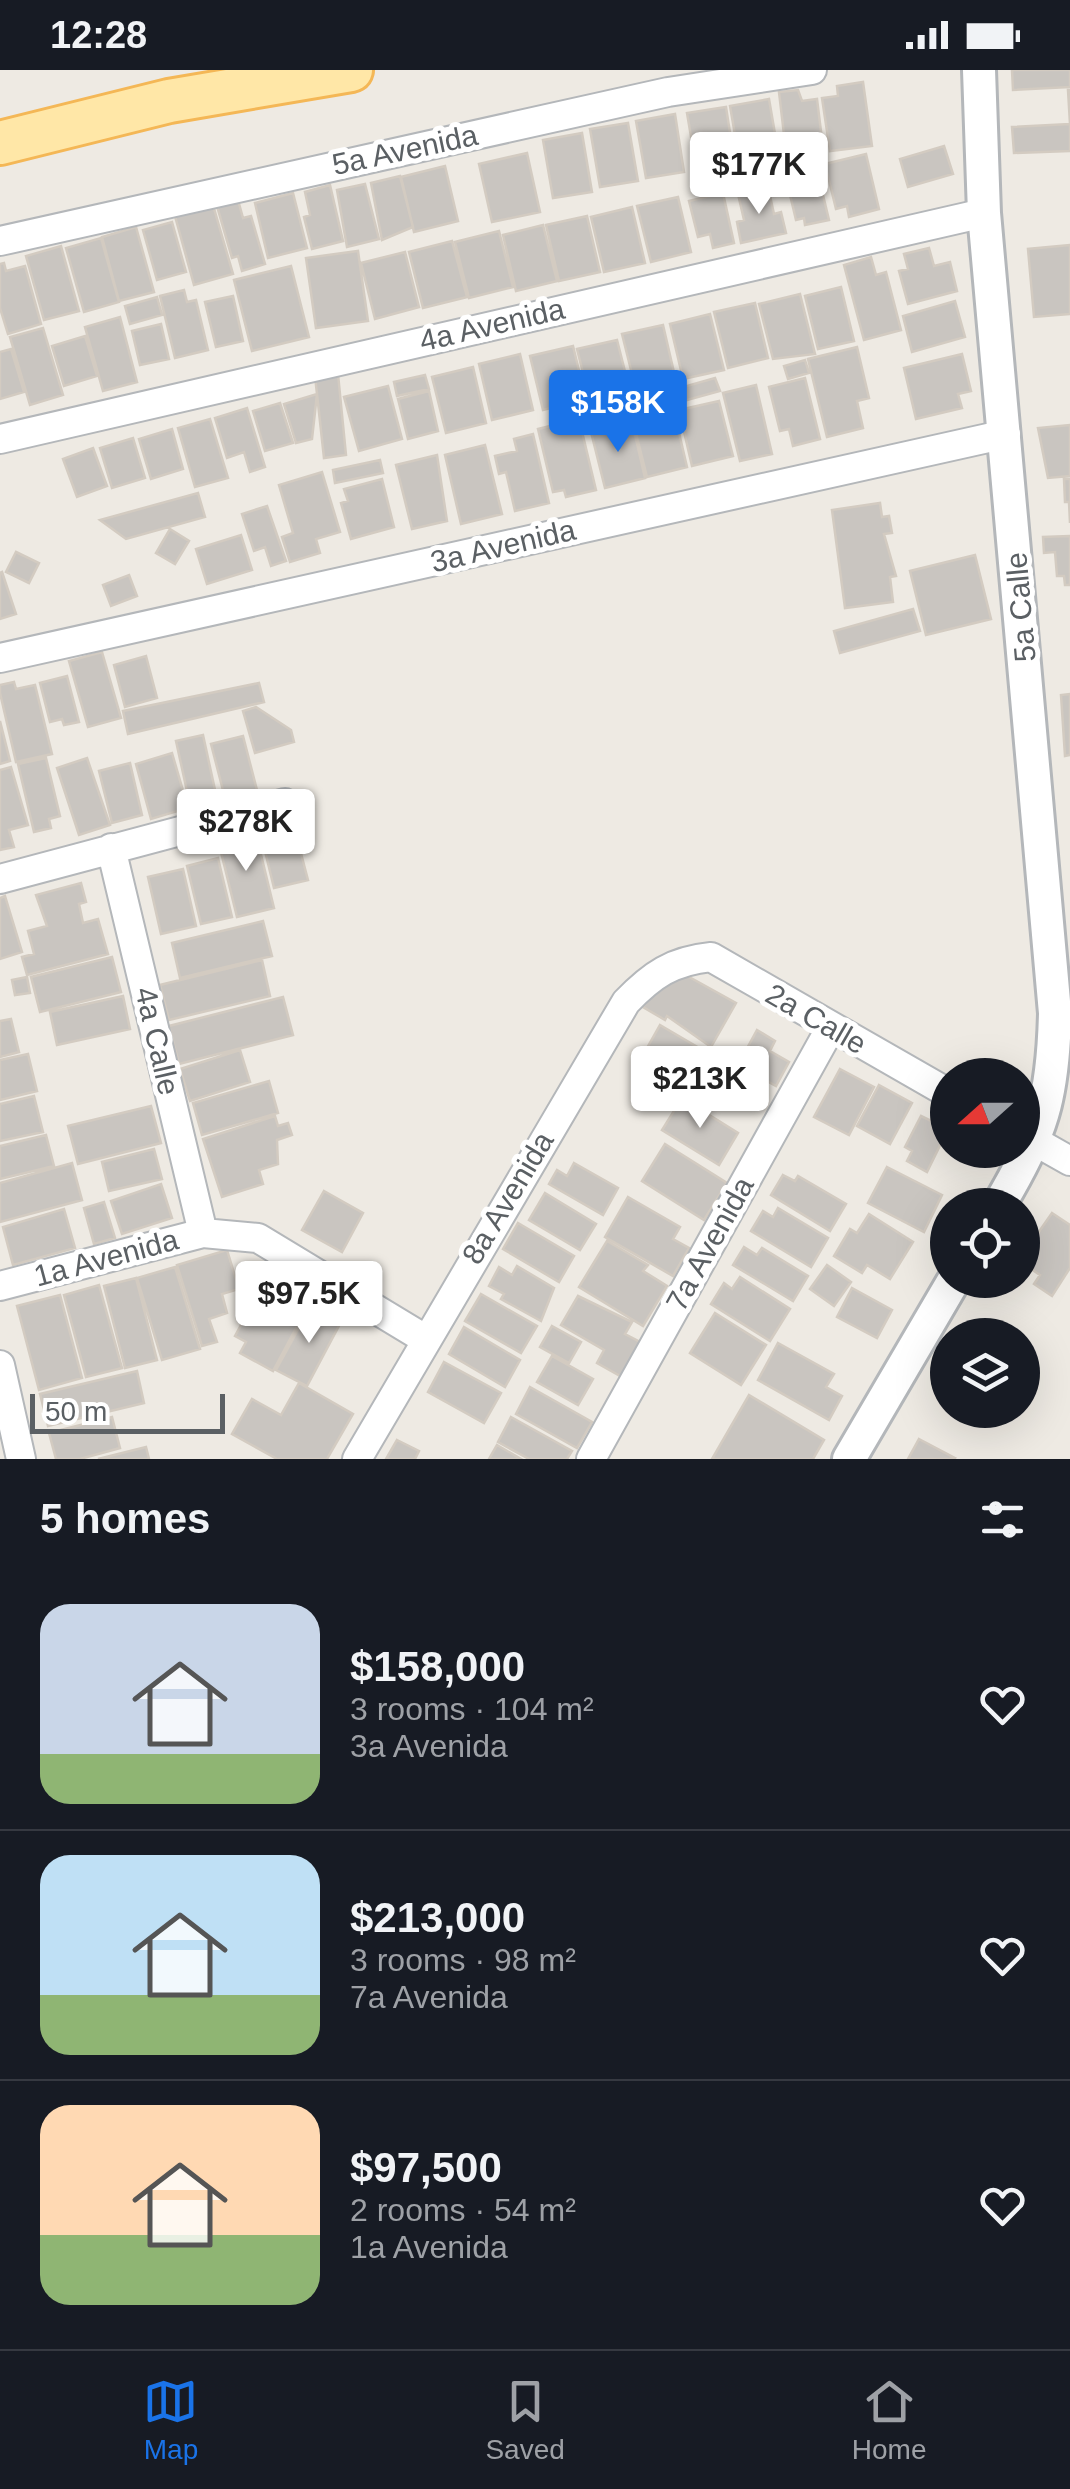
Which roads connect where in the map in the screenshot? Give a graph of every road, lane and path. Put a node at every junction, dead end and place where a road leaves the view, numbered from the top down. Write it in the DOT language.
graph roads {
  1 [pos="352,70"];
  2 [pos="812,70"];
  3 [pos="979,70"];
  4 [pos="246,78"];
  5 [pos="173,85"];
  6 [pos="0,143"];
  7 [pos="984,213"];
  8 [pos="0,240"];
  9 [pos="1006,434"];
  10 [pos="0,439"];
  11 [pos="0,658"];
  12 [pos="286,804"];
  13 [pos="111,848"];
  14 [pos="0,879"];
  15 [pos="683,960"];
  16 [pos="830,1030"];
  17 [pos="930,1083"];
  18 [pos="1040,1112"];
  19 [pos="1040,1144"];
  20 [pos="1070,1161"];
  21 [pos="203,1233"];
  22 [pos="0,1286"];
  23 [pos="943,1298"];
  24 [pos="424,1339"];
  25 [pos="0,1365"];
  26 [pos="21,1459"];
  27 [pos="357,1459"];
  28 [pos="591,1459"];
  29 [pos="849,1459"];
  1 -- 4 [label="main road"];
  2 -- 8 [label="street, 5a Avenida"];
  3 -- 7 [label="street, 5a Calle"];
  4 -- 5 [label="main road"];
  5 -- 6 [label="main road"];
  7 -- 9 [label="street, 5a Calle"];
  7 -- 10 [label="street, 4a Avenida"];
  9 -- 11 [label="street, 3a Avenida"];
  9 -- 18 [label="street, 5a Calle"];
  12 -- 13 [label="street"];
  13 -- 14 [label="street"];
  13 -- 21 [label="street, 4a Calle"];
  15 -- 16 [label="street, 2a Calle"];
  15 -- 24 [label="street, 8a Avenida"];
  16 -- 17 [label="street, 2a Calle"];
  16 -- 28 [label="street, 7a Avenida"];
  19 -- 20 [label="street"];
  21 -- 22 [label="street, 1a Avenida"];
  21 -- 24 [label="street, 1a Avenida"];
  23 -- 29 [label="street"];
  24 -- 27 [label="street, 8a Avenida"];
  25 -- 26 [label="street"];
}
